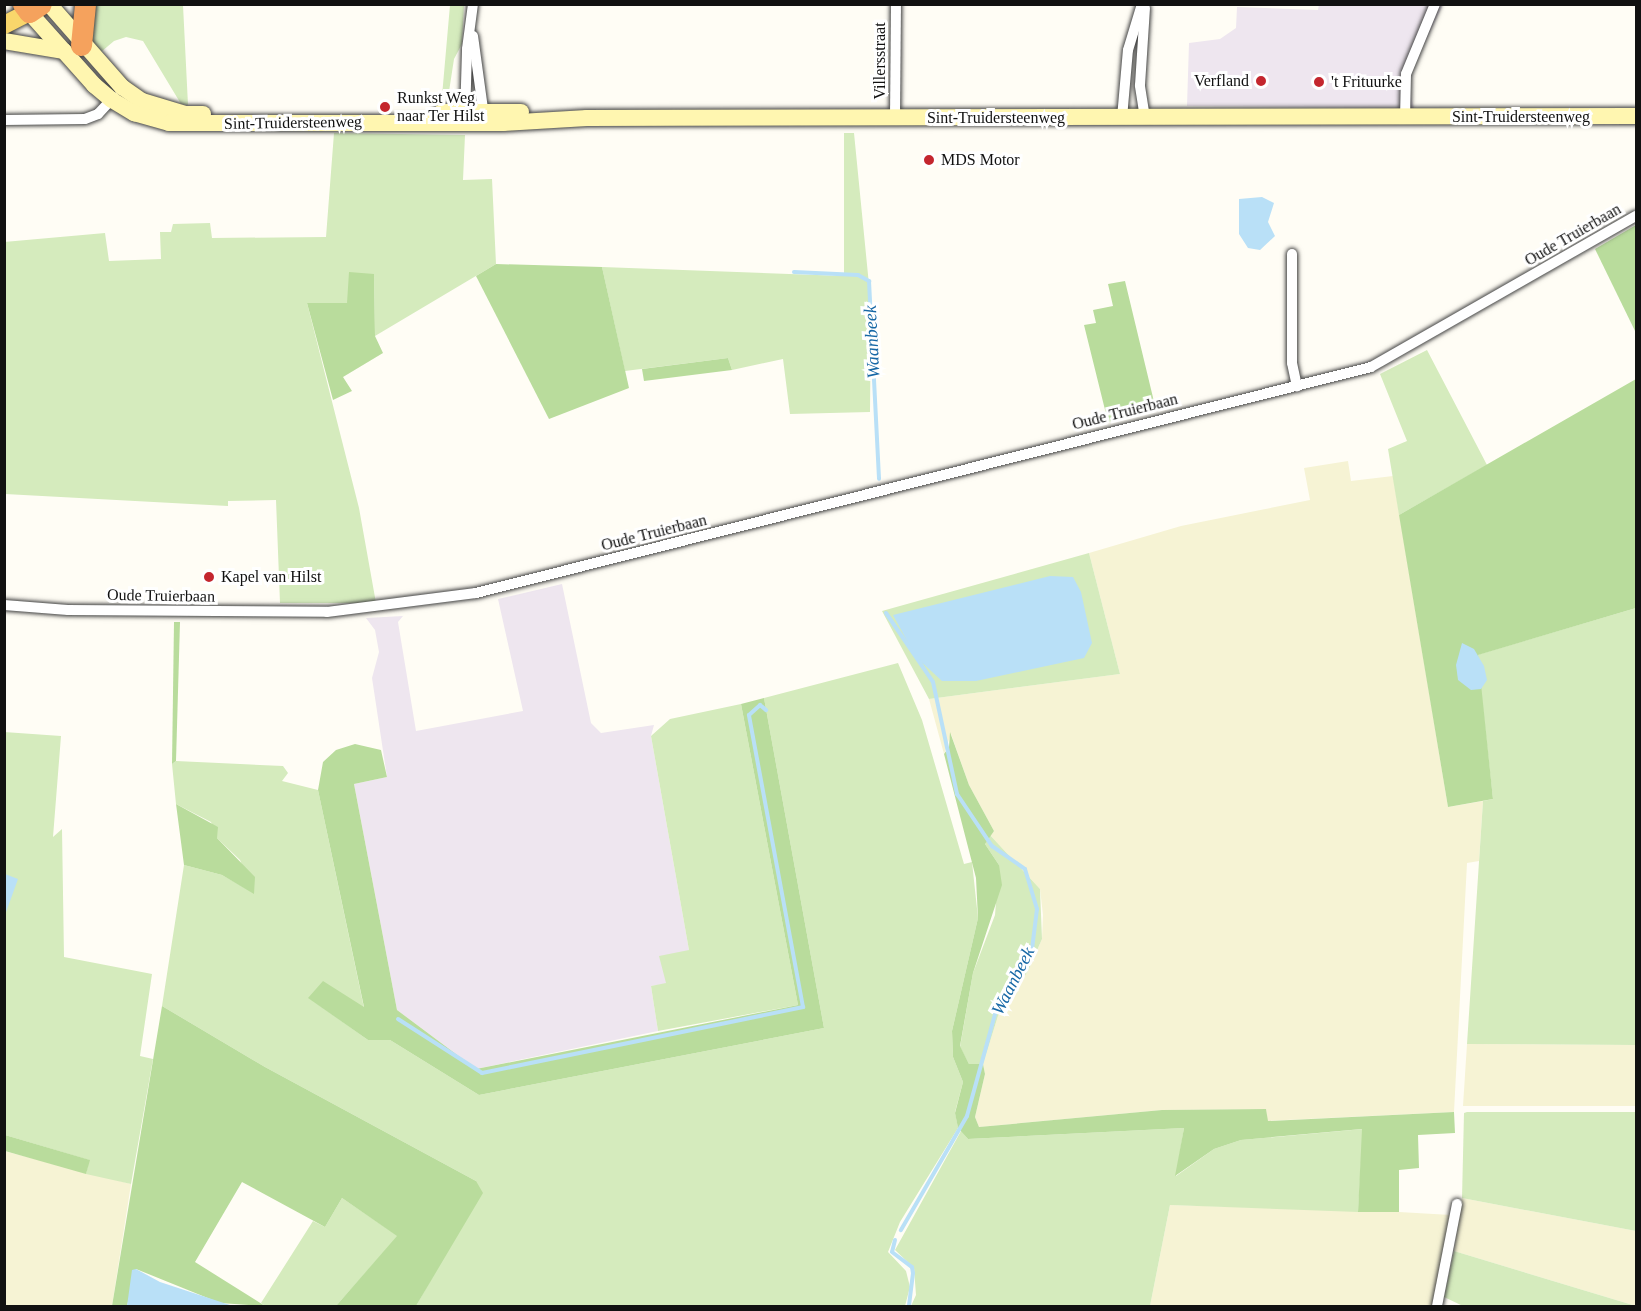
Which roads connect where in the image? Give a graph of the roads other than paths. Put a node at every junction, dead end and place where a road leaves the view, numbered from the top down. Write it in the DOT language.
graph roads {
  1 [pos="49,4"];
  2 [pos="85,4"];
  3 [pos="473,4"];
  4 [pos="896,4"];
  5 [pos="1144,4"];
  6 [pos="1435,4"];
  7 [pos="31,7"];
  8 [pos="471,24"];
  9 [pos="4,25"];
  10 [pos="4,40"];
  11 [pos="73,48"];
  12 [pos="117,94"];
  13 [pos="1636,116"];
  14 [pos="465,117"];
  15 [pos="484,117"];
  16 [pos="895,118"];
  17 [pos="1122,118"];
  18 [pos="1145,118"];
  19 [pos="1405,118"];
  20 [pos="4,120"];
  21 [pos="1636,216"];
  22 [pos="1292,254"];
  23 [pos="1298,386"];
  24 [pos="4,606"];
  25 [pos="1457,1204"];
  26 [pos="1437,1306"];
  1 -- 11 [label="main road, Sint-Truidersteenweg"];
  2 -- 11 [label="highway"];
  3 -- 8 [label="street"];
  4 -- 16 [label="street, Villersstraat"];
  5 -- 17 [label="street"];
  5 -- 18 [label="street"];
  6 -- 19 [label="street"];
  7 -- 9 [label="main road, Sint-Truidersteenweg"];
  7 -- 11 [label="main road, Sint-Truidersteenweg"];
  8 -- 14 [label="street"];
  8 -- 15 [label="street"];
  10 -- 11 [label="main road"];
  11 -- 12 [label="main road, Sint-Truidersteenweg"];
  12 -- 14 [label="main road, Sint-Truidersteenweg"];
  12 -- 20 [label="street"];
  13 -- 19 [label="main road, Sint-Truidersteenweg"];
  14 -- 15 [label="main road, Sint-Truidersteenweg"];
  15 -- 16 [label="main road, Sint-Truidersteenweg"];
  16 -- 17 [label="main road, Sint-Truidersteenweg"];
  17 -- 18 [label="main road, Sint-Truidersteenweg"];
  18 -- 19 [label="main road, Sint-Truidersteenweg"];
  21 -- 23 [label="street, Oude Truierbaan"];
  22 -- 23 [label="street"];
  23 -- 24 [label="street, Oude Truierbaan"];
  25 -- 26 [label="street"];
}
